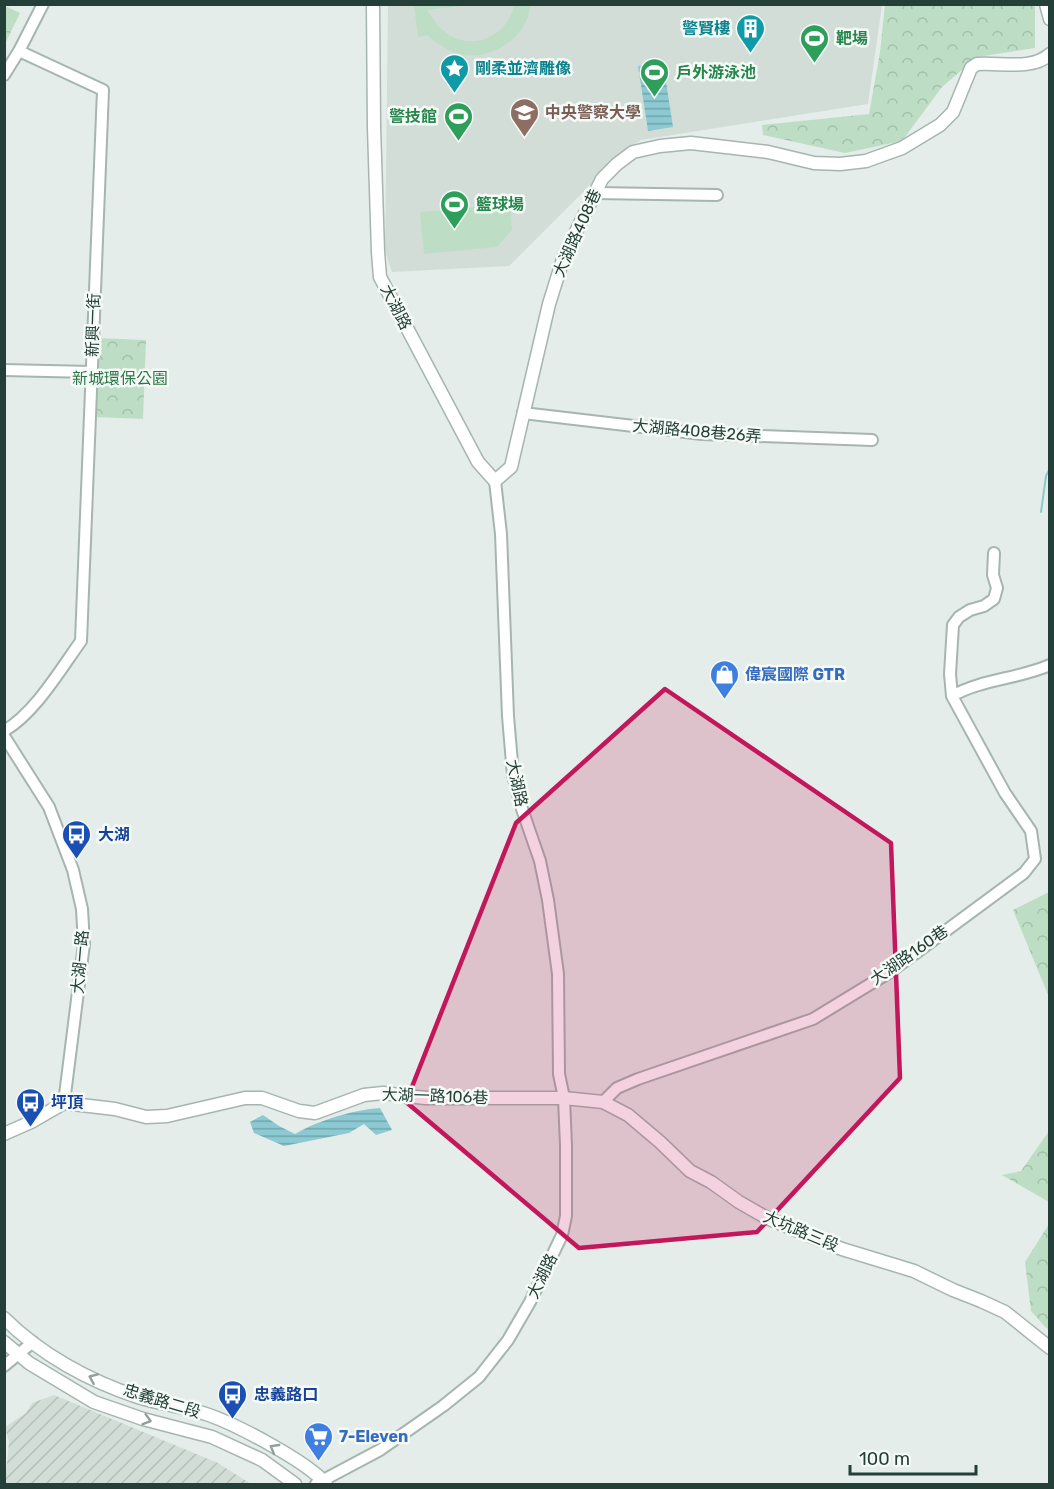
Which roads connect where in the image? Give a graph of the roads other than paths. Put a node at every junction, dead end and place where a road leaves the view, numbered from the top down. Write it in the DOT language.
graph roads {
  1 [pos="43,4"];
  2 [pos="373,4"];
  3 [pos="1046,4"];
  4 [pos="1050,19"];
  5 [pos="19,51"];
  6 [pos="1050,54"];
  7 [pos="4,75"];
  8 [pos="595,193"];
  9 [pos="717,195"];
  10 [pos="4,370"];
  11 [pos="91,372"];
  12 [pos="523,413"];
  13 [pos="872,440"];
  14 [pos="495,481"];
  15 [pos="994,553"];
  16 [pos="1050,665"];
  17 [pos="952,696"];
  18 [pos="4,731"];
  19 [pos="4,736"];
  20 [pos="564,1098"];
  21 [pos="64,1102"];
  22 [pos="603,1102"];
  23 [pos="4,1134"];
  24 [pos="4,1318"];
  25 [pos="4,1342"];
  26 [pos="33,1342"];
  27 [pos="1050,1348"];
  28 [pos="20,1355"];
  29 [pos="4,1366"];
  30 [pos="322,1483"];
  31 [pos="295,1485"];
  1 -- 5 [label="street"];
  2 -- 14 [label="street, 大湖路"];
  3 -- 4 [label="street"];
  5 -- 7 [label="street"];
  5 -- 11 [label="street, 新興一街"];
  6 -- 8 [label="street, 大湖路408巷"];
  8 -- 9 [label="street"];
  8 -- 12 [label="street, 大湖路408巷"];
  10 -- 11 [label="street"];
  11 -- 18 [label="street, 新興一街"];
  12 -- 13 [label="street, 大湖路408巷26弄"];
  12 -- 14 [label="street, 大湖路408巷"];
  14 -- 20 [label="street, 大湖路"];
  15 -- 17 [label="street"];
  16 -- 17 [label="street"];
  17 -- 22 [label="street, 大湖路160巷"];
  19 -- 21 [label="street, 大湖一路"];
  20 -- 21 [label="street, 大湖一路106巷"];
  20 -- 22 [label="street, 大坑路三段"];
  20 -- 30 [label="street, 大湖路"];
  21 -- 23 [label="street"];
  22 -- 27 [label="street, 大坑路三段"];
  24 -- 26 [label="street, 忠義路二段"];
  25 -- 28 [label="street, 忠義路二段"];
  26 -- 28 [label="street"];
  30 -- 26 [label="street, 忠義路二段, one-way"];
  28 -- 29 [label="street"];
  28 -- 31 [label="street, 忠義路二段, one-way"];
}
